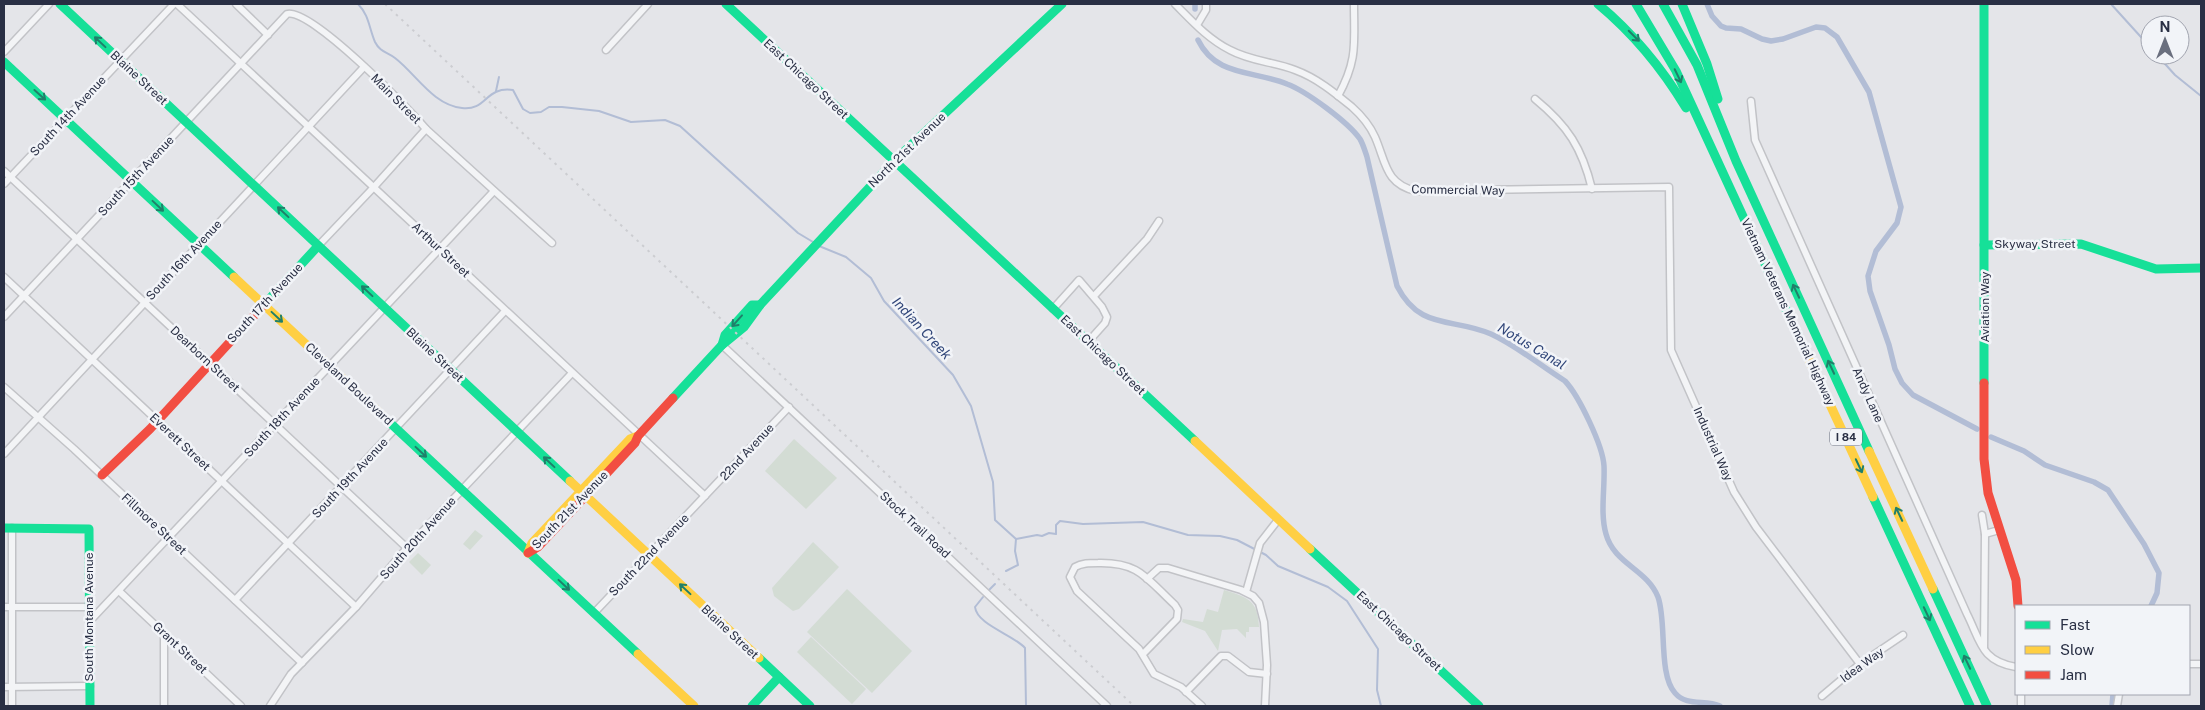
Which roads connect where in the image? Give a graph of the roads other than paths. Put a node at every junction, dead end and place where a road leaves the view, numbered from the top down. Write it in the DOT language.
graph roads {
  1 [pos="49,4"];
  2 [pos="60,4"];
  3 [pos="176,4"];
  4 [pos="236,4"];
  5 [pos="648,4"];
  6 [pos="726,4"];
  7 [pos="1062,4"];
  8 [pos="1175,4"];
  9 [pos="1206,4"];
  10 [pos="1354,4"];
  11 [pos="1598,4"];
  12 [pos="1636,4"];
  13 [pos="1663,4"];
  14 [pos="1682,4"];
  15 [pos="1984,4"];
  16 [pos="1196,25"];
  17 [pos="268,35"];
  18 [pos="606,50"];
  19 [pos="4,52"];
  20 [pos="120,60"];
  21 [pos="4,62"];
  22 [pos="241,64"];
  23 [pos="364,67"];
  24 [pos="1338,96"];
  25 [pos="1535,99"];
  26 [pos="1751,101"];
  27 [pos="66,118"];
  28 [pos="187,122"];
  29 [pos="308,127"];
  30 [pos="426,128"];
  31 [pos="894,161"];
  32 [pos="1736,161"];
  33 [pos="1722,168"];
  34 [pos="4,171"];
  35 [pos="10,177"];
  36 [pos="131,180"];
  37 [pos="4,184"];
  38 [pos="254,185"];
  39 [pos="374,187"];
  40 [pos="1669,187"];
  41 [pos="1592,189"];
  42 [pos="494,191"];
  43 [pos="1159,220"];
  44 [pos="77,239"];
  45 [pos="552,243"];
  46 [pos="199,244"];
  47 [pos="1984,245"];
  48 [pos="318,246"];
  49 [pos="440,249"];
  50 [pos="2201,268"];
  51 [pos="4,277"];
  52 [pos="24,296"];
  53 [pos="1094,296"];
  54 [pos="145,302"];
  55 [pos="264,304"];
  56 [pos="760,305"];
  57 [pos="384,308"];
  58 [pos="1053,309"];
  59 [pos="505,311"];
  60 [pos="4,317"];
  61 [pos="1088,342"];
  62 [pos="722,345"];
  63 [pos="92,359"];
  64 [pos="209,363"];
  65 [pos="330,366"];
  66 [pos="451,370"];
  67 [pos="572,373"];
  68 [pos="4,387"];
  69 [pos="790,407"];
  70 [pos="38,417"];
  71 [pos="157,420"];
  72 [pos="275,424"];
  73 [pos="396,429"];
  74 [pos="517,432"];
  75 [pos="638,436"];
  76 [pos="4,454"];
  77 [pos="102,475"];
  78 [pos="222,481"];
  79 [pos="341,486"];
  80 [pos="462,490"];
  81 [pos="583,493"];
  82 [pos="705,496"];
  83 [pos="1982,514"];
  84 [pos="1278,520"];
  85 [pos="8,528"];
  86 [pos="1999,530"];
  87 [pos="1984,534"];
  88 [pos="168,538"];
  89 [pos="288,543"];
  90 [pos="407,548"];
  91 [pos="528,553"];
  92 [pos="649,555"];
  93 [pos="1147,579"];
  94 [pos="119,591"];
  95 [pos="1246,592"];
  96 [pos="235,600"];
  97 [pos="2018,605"];
  98 [pos="356,606"];
  99 [pos="4,607"];
  100 [pos="12,607"];
  101 [pos="89,607"];
  102 [pos="594,613"];
  103 [pos="89,622"];
  104 [pos="164,634"];
  105 [pos="1904,635"];
  106 [pos="1984,650"];
  107 [pos="1143,654"];
  108 [pos="302,663"];
  109 [pos="1860,664"];
  110 [pos="2015,667"];
  111 [pos="1267,674"];
  112 [pos="779,677"];
  113 [pos="90,686"];
  114 [pos="4,687"];
  115 [pos="12,687"];
  116 [pos="1186,692"];
  117 [pos="1822,696"];
  118 [pos="12,706"];
  119 [pos="90,706"];
  120 [pos="164,706"];
  121 [pos="240,706"];
  122 [pos="270,706"];
  123 [pos="694,706"];
  124 [pos="752,706"];
  125 [pos="810,706"];
  126 [pos="1107,706"];
  127 [pos="1202,706"];
  128 [pos="1265,706"];
  129 [pos="1479,706"];
  130 [pos="1970,706"];
  131 [pos="1987,706"];
  1 -- 19 [label="street"];
  20 -- 2 [label="main road, Blaine Street, one-way"];
  3 -- 20 [label="street, South 14th Avenue"];
  3 -- 22 [label="street, Arthur Street"];
  4 -- 17 [label="street"];
  5 -- 18 [label="street"];
  6 -- 31 [label="main road, East Chicago Street"];
  7 -- 31 [label="main road, North 21st Avenue"];
  8 -- 16 [label="street, Commercial Way"];
  9 -- 16 [label="street"];
  10 -- 24 [label="street"];
  11 -- 33 [label="main road, one-way"];
  12 -- 33 [label="main road, Vietnam Veterans Memorial Highway / I 84, one-way"];
  13 -- 32 [label="main road, Vietnam Veterans Memorial Highway / I 84"];
  14 -- 32 [label="main road"];
  15 -- 47 [label="main road, Aviation Way"];
  16 -- 24 [label="street, Commercial Way"];
  17 -- 22 [label="street, South 15th Avenue"];
  17 -- 23 [label="street, Main Street"];
  20 -- 27 [label="street, South 14th Avenue"];
  20 -- 28 [label="main road, Blaine Street"];
  21 -- 27 [label="main road, Cleveland Boulevard, one-way"];
  22 -- 28 [label="street, South 15th Avenue"];
  22 -- 29 [label="street, Arthur Street"];
  23 -- 29 [label="street, South 16th Avenue"];
  23 -- 30 [label="street, Main Street"];
  24 -- 41 [label="street, Commercial Way"];
  25 -- 41 [label="street"];
  26 -- 106 [label="street, Andy Lane"];
  27 -- 35 [label="street, South 14th Avenue"];
  27 -- 36 [label="main road, Cleveland Boulevard"];
  28 -- 36 [label="street, South 15th Avenue"];
  28 -- 38 [label="main road, Blaine Street"];
  29 -- 38 [label="street, South 16th Avenue"];
  29 -- 39 [label="street, Arthur Street"];
  30 -- 39 [label="street, South 17th Avenue"];
  30 -- 42 [label="street, Main Street"];
  31 -- 56 [label="main road, North 21st Avenue"];
  31 -- 58 [label="main road, East Chicago Street"];
  131 -- 32 [label="main road, Vietnam Veterans Memorial Highway / I 84, one-way"];
  33 -- 130 [label="main road, Vietnam Veterans Memorial Highway / I 84, one-way"];
  34 -- 35 [label="street, Dearborn Street"];
  35 -- 37 [label="street, South 14th Avenue"];
  35 -- 44 [label="street, Dearborn Street"];
  36 -- 44 [label="street, South 15th Avenue"];
  36 -- 46 [label="main road, Cleveland Boulevard, one-way"];
  38 -- 46 [label="street, South 16th Avenue"];
  48 -- 38 [label="main road, Blaine Street, one-way"];
  39 -- 48 [label="street, South 17th Avenue"];
  39 -- 49 [label="street, Arthur Street"];
  40 -- 41 [label="street, Commercial Way"];
  40 -- 109 [label="street, Industrial Way"];
  42 -- 45 [label="street, Main Street"];
  42 -- 49 [label="street, South 18th Avenue"];
  43 -- 53 [label="street"];
  44 -- 52 [label="street, South 15th Avenue"];
  44 -- 54 [label="street, Dearborn Street"];
  46 -- 54 [label="street, South 16th Avenue"];
  46 -- 55 [label="main road, Cleveland Boulevard"];
  47 -- 50 [label="main road, Skyway Street"];
  47 -- 86 [label="main road, Aviation Way"];
  48 -- 55 [label="main road, South 17th Avenue"];
  57 -- 48 [label="main road, Blaine Street, one-way"];
  49 -- 57 [label="street, South 18th Avenue"];
  49 -- 59 [label="street, Arthur Street"];
  51 -- 52 [label="street, Everett Street"];
  52 -- 60 [label="street, South 15th Avenue"];
  52 -- 63 [label="street, Everett Street"];
  53 -- 58 [label="street"];
  53 -- 61 [label="street"];
  54 -- 63 [label="street, South 16th Avenue"];
  54 -- 64 [label="street, Dearborn Street"];
  55 -- 64 [label="main road, South 17th Avenue"];
  55 -- 65 [label="main road, Cleveland Boulevard, one-way"];
  56 -- 62 [label="main road, South 21st Avenue"];
  57 -- 65 [label="street, South 18th Avenue"];
  57 -- 66 [label="main road, Blaine Street"];
  58 -- 61 [label="main road, East Chicago Street"];
  59 -- 66 [label="street, South 19th Avenue"];
  59 -- 67 [label="street, Arthur Street"];
  61 -- 84 [label="main road, East Chicago Street"];
  62 -- 69 [label="street, Stock Trail Road"];
  62 -- 75 [label="main road, South 21st Avenue"];
  63 -- 70 [label="street, South 16th Avenue"];
  63 -- 71 [label="street, Everett Street"];
  64 -- 71 [label="main road, South 17th Avenue"];
  64 -- 72 [label="street, Dearborn Street"];
  65 -- 72 [label="street, South 18th Avenue"];
  65 -- 73 [label="main road, Cleveland Boulevard"];
  66 -- 73 [label="street, South 19th Avenue"];
  66 -- 74 [label="main road, Blaine Street"];
  67 -- 74 [label="street, South 20th Avenue"];
  67 -- 75 [label="street, Arthur Street"];
  68 -- 70 [label="street, Fillmore Street"];
  69 -- 82 [label="street, 22nd Avenue"];
  69 -- 126 [label="street, Stock Trail Road"];
  70 -- 76 [label="street, South 16th Avenue"];
  70 -- 77 [label="street, Fillmore Street"];
  71 -- 77 [label="main road, South 17th Avenue"];
  71 -- 78 [label="street, Everett Street"];
  72 -- 78 [label="street, South 18th Avenue"];
  72 -- 79 [label="street, Dearborn Street"];
  73 -- 79 [label="street, South 19th Avenue"];
  73 -- 80 [label="main road, Cleveland Boulevard, one-way"];
  74 -- 80 [label="street, South 20th Avenue"];
  81 -- 74 [label="main road, Blaine Street, one-way"];
  75 -- 81 [label="main road, South 21st Avenue"];
  75 -- 82 [label="street, Arthur Street"];
  77 -- 88 [label="street, Fillmore Street"];
  78 -- 88 [label="street, South 18th Avenue"];
  78 -- 89 [label="street, Everett Street"];
  79 -- 89 [label="street, South 19th Avenue"];
  79 -- 90 [label="street, Dearborn Street"];
  80 -- 90 [label="street, South 20th Avenue"];
  80 -- 91 [label="main road, Cleveland Boulevard"];
  81 -- 91 [label="main road, South 21st Avenue"];
  81 -- 92 [label="main road, Blaine Street"];
  82 -- 92 [label="street, South 22nd Avenue"];
  83 -- 87 [label="street"];
  84 -- 95 [label="street"];
  84 -- 129 [label="main road, East Chicago Street"];
  85 -- 100 [label="street"];
  85 -- 101 [label="main road, South Montana Avenue"];
  86 -- 87 [label="street"];
  86 -- 97 [label="main road, Aviation Way"];
  87 -- 106 [label="street"];
  88 -- 94 [label="street, South 18th Avenue"];
  88 -- 96 [label="street, Fillmore Street"];
  89 -- 96 [label="street, South 19th Avenue"];
  89 -- 98 [label="street, Everett Street"];
  90 -- 98 [label="street, South 20th Avenue"];
  91 -- 102 [label="main road, Cleveland Boulevard, one-way"];
  92 -- 102 [label="street, South 22nd Avenue"];
  112 -- 92 [label="main road, Blaine Street, one-way"];
  93 -- 95 [label="street"];
  93 -- 107 [label="street"];
  93 -- 107 [label="street"];
  94 -- 103 [label="street, South 18th Avenue"];
  94 -- 104 [label="street, Grant Street"];
  95 -- 111 [label="street"];
  96 -- 108 [label="street, Fillmore Street"];
  98 -- 108 [label="street, South 20th Avenue"];
  99 -- 100 [label="street"];
  100 -- 101 [label="street"];
  100 -- 115 [label="street"];
  101 -- 103 [label="main road, South Montana Avenue"];
  102 -- 123 [label="main road, Cleveland Boulevard"];
  103 -- 113 [label="main road, South Montana Avenue"];
  104 -- 120 [label="street"];
  104 -- 121 [label="street, Grant Street"];
  105 -- 109 [label="street, Idea Way"];
  106 -- 110 [label="street"];
  107 -- 116 [label="street"];
  108 -- 122 [label="street, South 20th Avenue"];
  109 -- 117 [label="street, Idea Way"];
  111 -- 116 [label="street"];
  111 -- 128 [label="street"];
  112 -- 124 [label="main road"];
  112 -- 125 [label="main road, Blaine Street"];
  113 -- 115 [label="street"];
  113 -- 119 [label="main road, South Montana Avenue"];
  114 -- 115 [label="street"];
  115 -- 118 [label="street"];
  116 -- 127 [label="street"];
}
